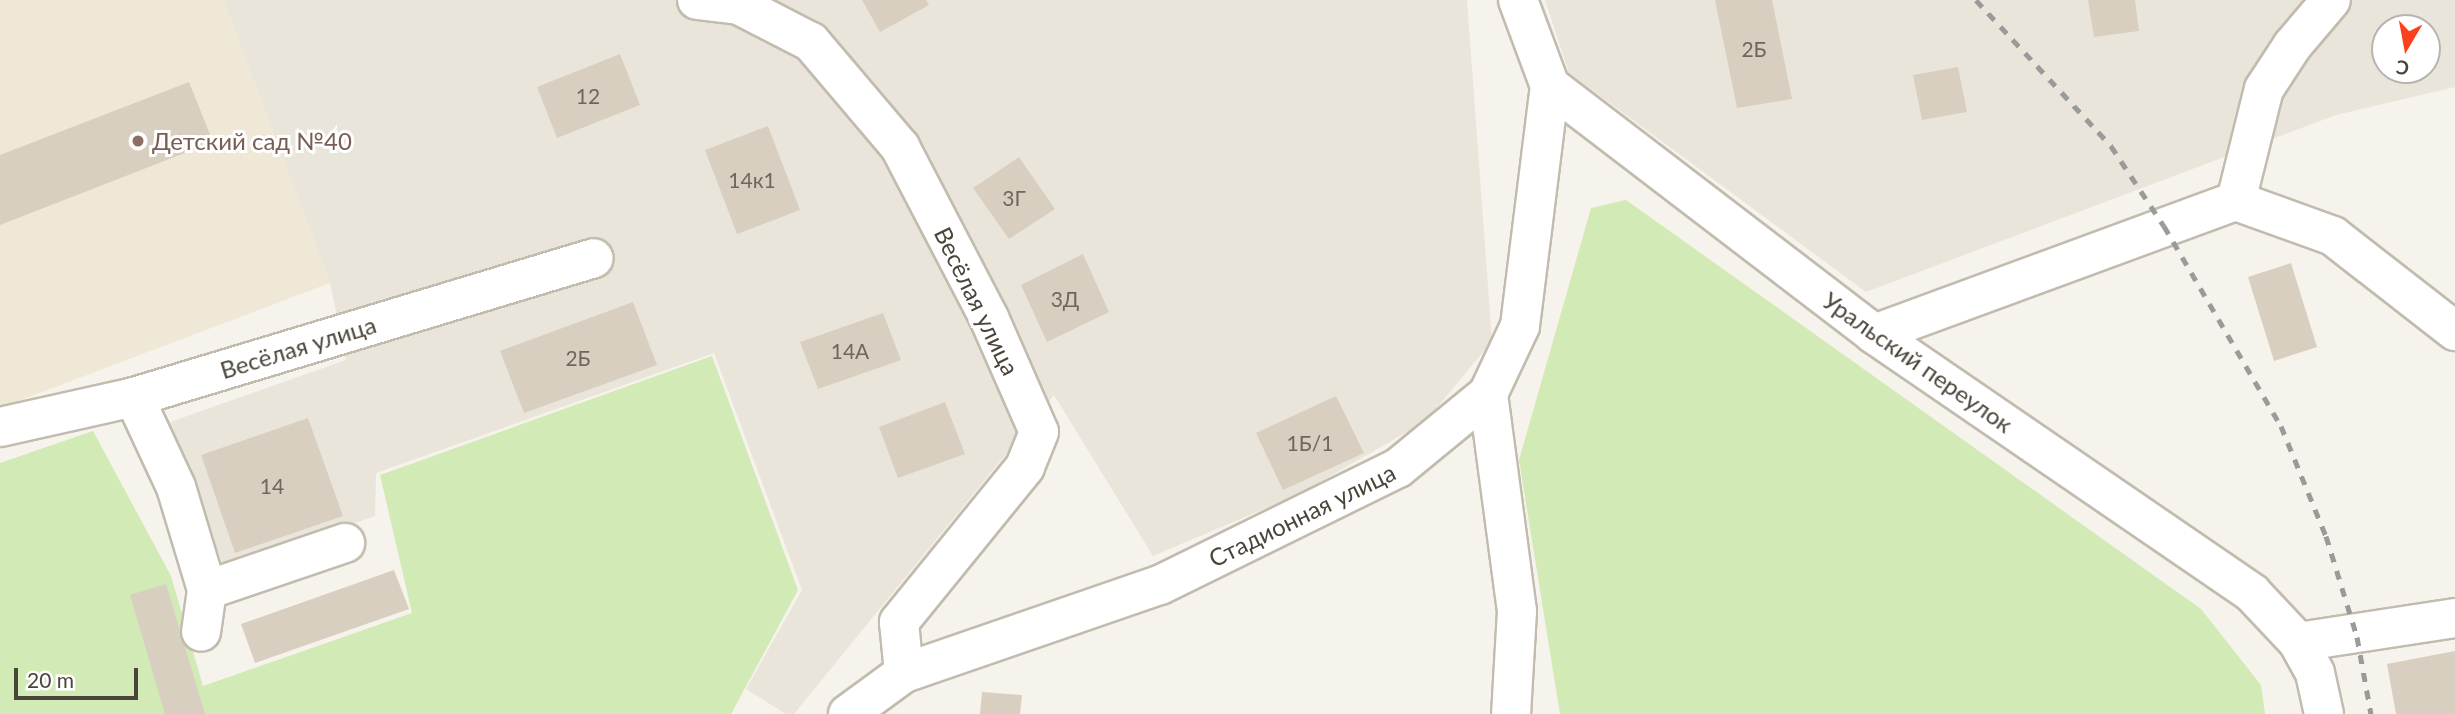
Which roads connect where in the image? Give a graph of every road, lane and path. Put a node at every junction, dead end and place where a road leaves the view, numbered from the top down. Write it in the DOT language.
graph roads {
  1 [pos="697,0"];
  2 [pos="1518,0"];
  3 [pos="2331,0"];
  4 [pos="1550,86"];
  5 [pos="2236,201"];
  6 [pos="593,258"];
  7 [pos="2455,331"];
  8 [pos="1874,334"];
  9 [pos="1488,394"];
  10 [pos="134,397"];
  11 [pos="0,427"];
  12 [pos="345,543"];
  13 [pos="207,590"];
  14 [pos="2455,618"];
  15 [pos="201,632"];
  16 [pos="2298,642"];
  17 [pos="904,673"];
  18 [pos="848,714"];
  19 [pos="1511,714"];
  20 [pos="2324,714"];
  1 -- 17 [label="street, Весёлая улица"];
  2 -- 4 [label="street"];
  3 -- 5 [label="street"];
  4 -- 8 [label="street, Уральский переулок"];
  4 -- 9 [label="street, Стадионная улица"];
  5 -- 7 [label="street"];
  5 -- 8 [label="street"];
  6 -- 10 [label="street, Весёлая улица"];
  8 -- 16 [label="street, Уральский переулок"];
  9 -- 17 [label="street, Стадионная улица"];
  9 -- 19 [label="street"];
  10 -- 11 [label="street, Весёлая улица"];
  10 -- 13 [label="street"];
  12 -- 13 [label="street"];
  13 -- 15 [label="street"];
  14 -- 16 [label="street"];
  16 -- 20 [label="street, Уральский переулок"];
  17 -- 18 [label="street, Стадионная улица"];
}
